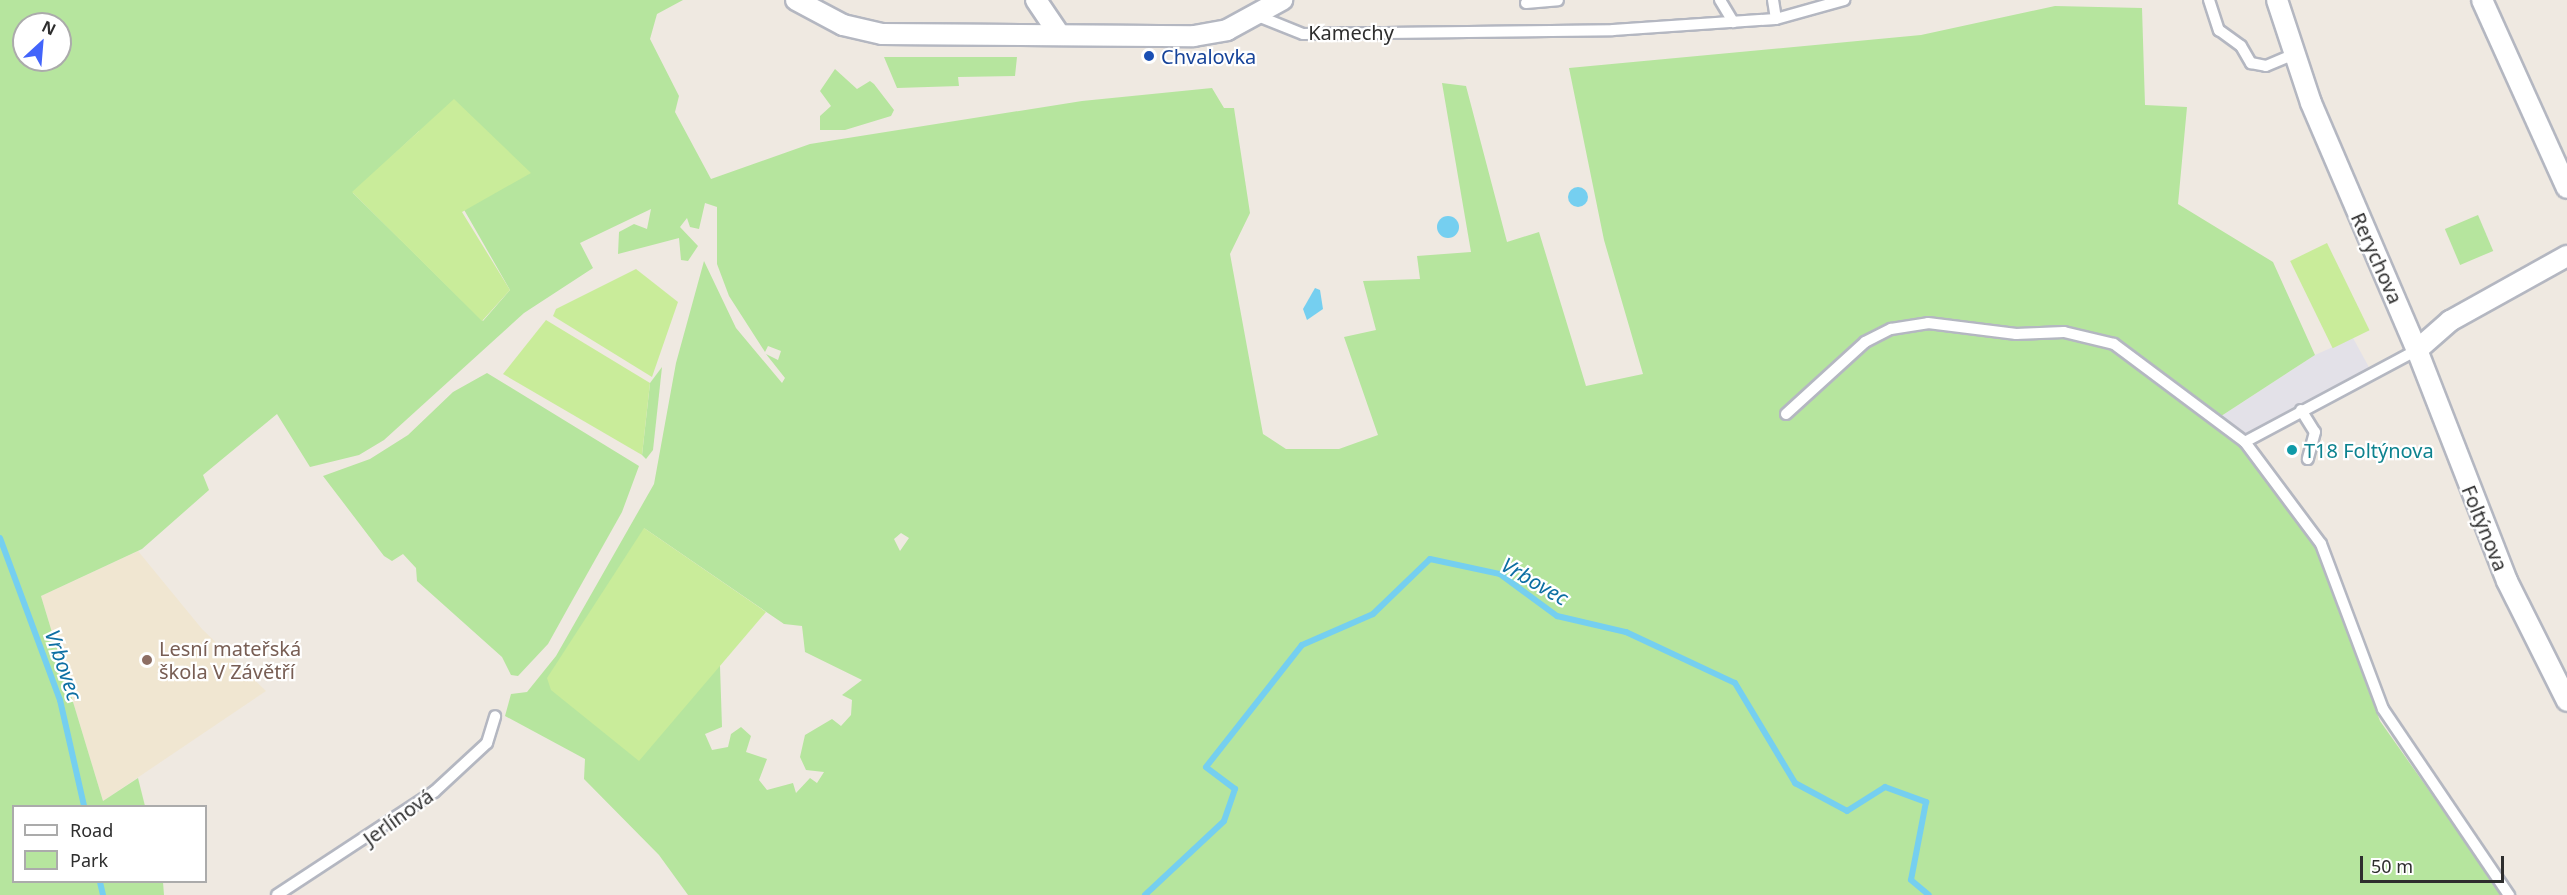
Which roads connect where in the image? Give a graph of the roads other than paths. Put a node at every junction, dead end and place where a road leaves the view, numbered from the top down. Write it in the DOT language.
graph roads {
  1 [pos="796,0"];
  2 [pos="1036,0"];
  3 [pos="1282,0"];
  4 [pos="1558,0"];
  5 [pos="1720,0"];
  6 [pos="1773,0"];
  7 [pos="1844,0"];
  8 [pos="2209,0"];
  9 [pos="2277,0"];
  10 [pos="2482,0"];
  11 [pos="1526,3"];
  12 [pos="1258,16"];
  13 [pos="1776,20"];
  14 [pos="1732,22"];
  15 [pos="1058,33"];
  16 [pos="2294,54"];
  17 [pos="2567,188"];
  18 [pos="2567,256"];
  19 [pos="2417,350"];
  20 [pos="2301,410"];
  21 [pos="1786,414"];
  22 [pos="2245,442"];
  23 [pos="2308,459"];
  24 [pos="2567,701"];
  25 [pos="495,716"];
  26 [pos="277,895"];
  27 [pos="2509,895"];
  1 -- 15 [label="street"];
  2 -- 15 [label="street"];
  3 -- 12 [label="street"];
  4 -- 11 [label="lane"];
  5 -- 14 [label="lane"];
  6 -- 13 [label="lane"];
  7 -- 13 [label="lane, Kamechy"];
  8 -- 16 [label="lane"];
  9 -- 16 [label="street, Rerychova"];
  10 -- 17 [label="street"];
  12 -- 14 [label="lane, Kamechy"];
  12 -- 15 [label="street"];
  13 -- 14 [label="lane, Kamechy"];
  16 -- 19 [label="street, Rerychova"];
  18 -- 19 [label="street"];
  19 -- 20 [label="lane"];
  19 -- 24 [label="street, Foltýnova"];
  20 -- 22 [label="lane"];
  20 -- 23 [label="lane"];
  21 -- 22 [label="lane"];
  22 -- 27 [label="lane"];
  25 -- 26 [label="lane, Jerlínová"];
}
